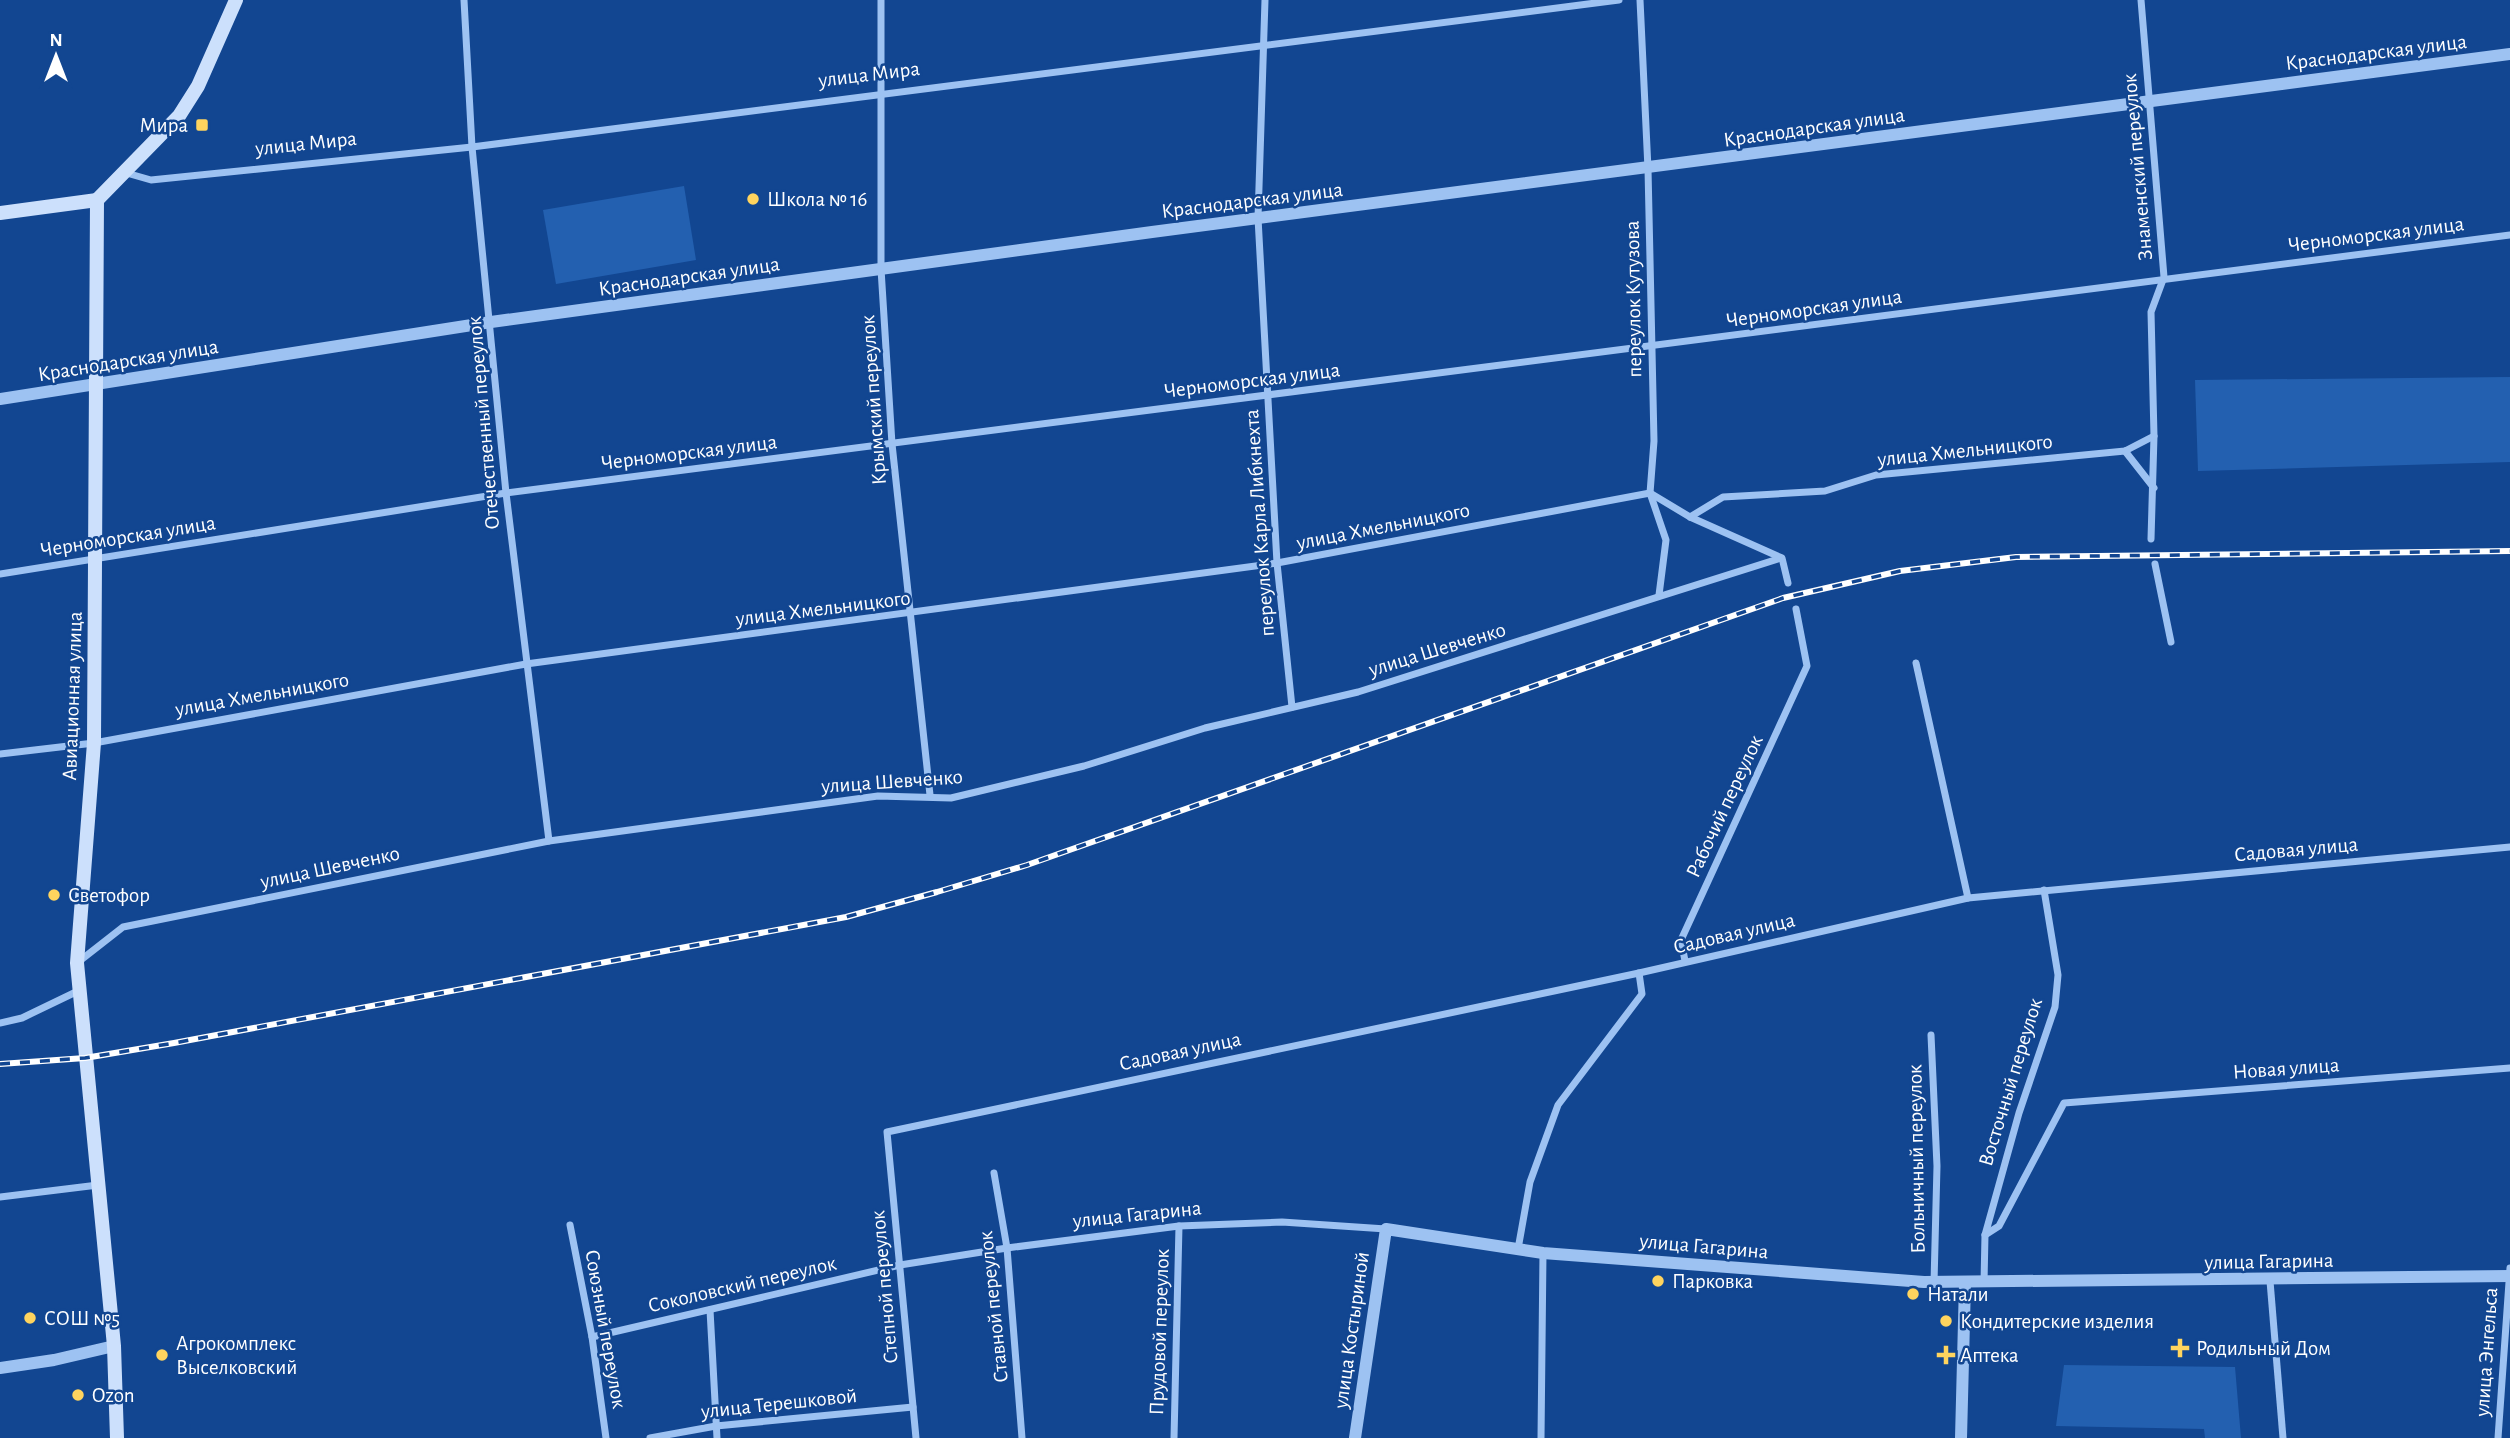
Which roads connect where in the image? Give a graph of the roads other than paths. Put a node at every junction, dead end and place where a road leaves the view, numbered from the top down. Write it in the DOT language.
graph roads {
  1 [pos="236,0"];
  2 [pos="464,0"];
  3 [pos="881,0"];
  4 [pos="1265,0"];
  5 [pos="1619,0"];
  6 [pos="1640,0"];
  7 [pos="2141,0"];
  8 [pos="1263,46"];
  9 [pos="2510,54"];
  10 [pos="883,93"];
  11 [pos="2149,101"];
  12 [pos="472,147"];
  13 [pos="1648,169"];
  14 [pos="124,172"];
  15 [pos="97,200"];
  16 [pos="0,213"];
  17 [pos="1258,218"];
  18 [pos="2510,235"];
  19 [pos="881,269"];
  20 [pos="2164,277"];
  21 [pos="491,322"];
  22 [pos="1651,348"];
  23 [pos="96,385"];
  24 [pos="1266,396"];
  25 [pos="0,399"];
  26 [pos="2154,436"];
  27 [pos="892,444"];
  28 [pos="2125,451"];
  29 [pos="2154,488"];
  30 [pos="1650,492"];
  31 [pos="506,493"];
  32 [pos="1690,517"];
  33 [pos="2151,539"];
  34 [pos="97,558"];
  35 [pos="1782,558"];
  36 [pos="1278,563"];
  37 [pos="2155,564"];
  38 [pos="0,574"];
  39 [pos="1788,583"];
  40 [pos="1659,595"];
  41 [pos="1796,608"];
  42 [pos="912,614"];
  43 [pos="2171,642"];
  44 [pos="1916,663"];
  45 [pos="526,664"];
  46 [pos="1292,707"];
  47 [pos="94,743"];
  48 [pos="0,754"];
  49 [pos="930,795"];
  50 [pos="549,841"];
  51 [pos="2510,847"];
  52 [pos="2044,890"];
  53 [pos="1968,898"];
  54 [pos="1685,961"];
  55 [pos="77,963"];
  56 [pos="1639,973"];
  57 [pos="78,991"];
  58 [pos="0,1023"];
  59 [pos="1931,1035"];
  60 [pos="2510,1069"];
  61 [pos="887,1132"];
  62 [pos="994,1173"];
  63 [pos="98,1185"];
  64 [pos="0,1197"];
  65 [pos="570,1225"];
  66 [pos="1180,1226"];
  67 [pos="1386,1228"];
  68 [pos="1985,1235"];
  69 [pos="1007,1248"];
  70 [pos="1518,1250"];
  71 [pos="1543,1253"];
  72 [pos="900,1265"];
  73 [pos="2510,1273"];
  74 [pos="2270,1281"];
  75 [pos="1934,1283"];
  76 [pos="1965,1283"];
  77 [pos="1984,1283"];
  78 [pos="710,1310"];
  79 [pos="592,1336"];
  80 [pos="114,1346"];
  81 [pos="0,1368"];
  82 [pos="913,1407"];
  83 [pos="716,1426"];
  84 [pos="117,1438"];
  85 [pos="606,1438"];
  86 [pos="649,1438"];
  87 [pos="717,1438"];
  88 [pos="916,1438"];
  89 [pos="1022,1438"];
  90 [pos="1174,1438"];
  91 [pos="1355,1438"];
  92 [pos="1541,1438"];
  93 [pos="1961,1438"];
  94 [pos="2283,1438"];
  95 [pos="2498,1438"];
  1 -- 14 [label="main road"];
  2 -- 12 [label="street, Отечественный переулок"];
  3 -- 10 [label="street, Крымский переулок"];
  4 -- 8 [label="street, переулок Карла Либкнехта"];
  5 -- 8 [label="street, улица Мира"];
  6 -- 13 [label="street, переулок Кутузова"];
  7 -- 11 [label="street, Знаменский переулок"];
  8 -- 10 [label="street, улица Мира"];
  8 -- 17 [label="street, переулок Карла Либкнехта"];
  9 -- 11 [label="street, Краснодарская улица"];
  10 -- 12 [label="street, улица Мира"];
  10 -- 19 [label="street, Крымский переулок"];
  11 -- 13 [label="street, Краснодарская улица"];
  11 -- 20 [label="street, Знаменский переулок"];
  12 -- 14 [label="street, улица Мира"];
  12 -- 21 [label="street, Отечественный переулок"];
  13 -- 17 [label="street, Краснодарская улица"];
  13 -- 22 [label="street, переулок Кутузова"];
  14 -- 15 [label="main road"];
  15 -- 16 [label="main road"];
  15 -- 23 [label="main road, Авиационная улица"];
  17 -- 19 [label="street, Краснодарская улица"];
  17 -- 24 [label="street, переулок Карла Либкнехта"];
  18 -- 20 [label="street, Черноморская улица"];
  19 -- 21 [label="street, Краснодарская улица"];
  19 -- 27 [label="street, Крымский переулок"];
  20 -- 22 [label="street, Черноморская улица"];
  20 -- 26 [label="street, Знаменский переулок"];
  21 -- 23 [label="street, Краснодарская улица"];
  21 -- 31 [label="street, Отечественный переулок"];
  22 -- 24 [label="street, Черноморская улица"];
  22 -- 30 [label="street, переулок Кутузова"];
  23 -- 25 [label="street, Краснодарская улица"];
  23 -- 34 [label="main road, Авиационная улица"];
  24 -- 27 [label="street, Черноморская улица"];
  24 -- 36 [label="street, переулок Карла Либкнехта"];
  26 -- 28 [label="street, улица Хмельницкого"];
  26 -- 29 [label="street, Знаменский переулок"];
  27 -- 31 [label="street, Черноморская улица"];
  27 -- 42 [label="street, Крымский переулок"];
  28 -- 29 [label="street"];
  28 -- 32 [label="street, улица Хмельницкого"];
  29 -- 33 [label="street, Знаменский переулок"];
  30 -- 32 [label="street"];
  30 -- 36 [label="street, улица Хмельницкого"];
  30 -- 40 [label="street, переулок Кутузова"];
  31 -- 34 [label="street, Черноморская улица"];
  31 -- 45 [label="street, Отечественный переулок"];
  32 -- 35 [label="street"];
  34 -- 38 [label="street, Черноморская улица"];
  34 -- 47 [label="main road, Авиационная улица"];
  35 -- 39 [label="street"];
  35 -- 40 [label="street, улица Шевченко"];
  36 -- 42 [label="street, улица Хмельницкого"];
  36 -- 46 [label="street, переулок Карла Либкнехта"];
  37 -- 43 [label="street"];
  40 -- 46 [label="street, улица Шевченко"];
  41 -- 54 [label="street, Рабочий переулок"];
  42 -- 45 [label="street, улица Хмельницкого"];
  42 -- 49 [label="street, Крымский переулок"];
  44 -- 53 [label="street"];
  45 -- 47 [label="street, улица Хмельницкого"];
  45 -- 50 [label="street, Отечественный переулок"];
  46 -- 49 [label="street, улица Шевченко"];
  47 -- 48 [label="street, улица Хмельницкого"];
  47 -- 55 [label="main road, Авиационная улица"];
  49 -- 50 [label="street, улица Шевченко"];
  50 -- 55 [label="street, улица Шевченко"];
  51 -- 52 [label="street, Садовая улица"];
  52 -- 53 [label="street, Садовая улица"];
  52 -- 68 [label="street, Восточный переулок"];
  53 -- 54 [label="street, Садовая улица"];
  54 -- 56 [label="street, Садовая улица"];
  55 -- 57 [label="main road, Авиационная улица"];
  56 -- 61 [label="street, Садовая улица"];
  56 -- 70 [label="street"];
  57 -- 58 [label="street"];
  57 -- 63 [label="main road, Авиационная улица"];
  59 -- 75 [label="street, Больничный переулок"];
  60 -- 68 [label="street, Новая улица"];
  61 -- 72 [label="street, Степной переулок"];
  62 -- 69 [label="street, Ставной переулок"];
  63 -- 64 [label="street"];
  63 -- 80 [label="main road, Авиационная улица"];
  65 -- 79 [label="street, Союзный переулок"];
  66 -- 67 [label="street, улица Гагарина"];
  66 -- 69 [label="street, улица Гагарина"];
  66 -- 90 [label="street, Прудовой переулок"];
  67 -- 70 [label="street, улица Гагарина"];
  67 -- 91 [label="street, улица Костыриной"];
  68 -- 77 [label="street, Восточный переулок"];
  69 -- 72 [label="street, улица Гагарина"];
  69 -- 89 [label="street, Ставной переулок"];
  70 -- 71 [label="street, улица Гагарина"];
  71 -- 75 [label="street, улица Гагарина"];
  71 -- 92 [label="street"];
  72 -- 78 [label="street, Соколовский переулок"];
  72 -- 82 [label="street, Степной переулок"];
  73 -- 74 [label="street, улица Гагарина"];
  73 -- 95 [label="street, улица Энгельса"];
  74 -- 77 [label="street, улица Гагарина"];
  74 -- 94 [label="street"];
  75 -- 76 [label="street, улица Гагарина"];
  76 -- 77 [label="street, улица Гагарина"];
  76 -- 93 [label="street"];
  78 -- 79 [label="street, Соколовский переулок"];
  78 -- 83 [label="street"];
  79 -- 85 [label="street, Союзный переулок"];
  80 -- 81 [label="street"];
  80 -- 84 [label="main road, Авиационная улица"];
  82 -- 83 [label="street, улица Терешковой"];
  82 -- 88 [label="street, Степной переулок"];
  83 -- 86 [label="street, улица Терешковой"];
  83 -- 87 [label="street"];
}
